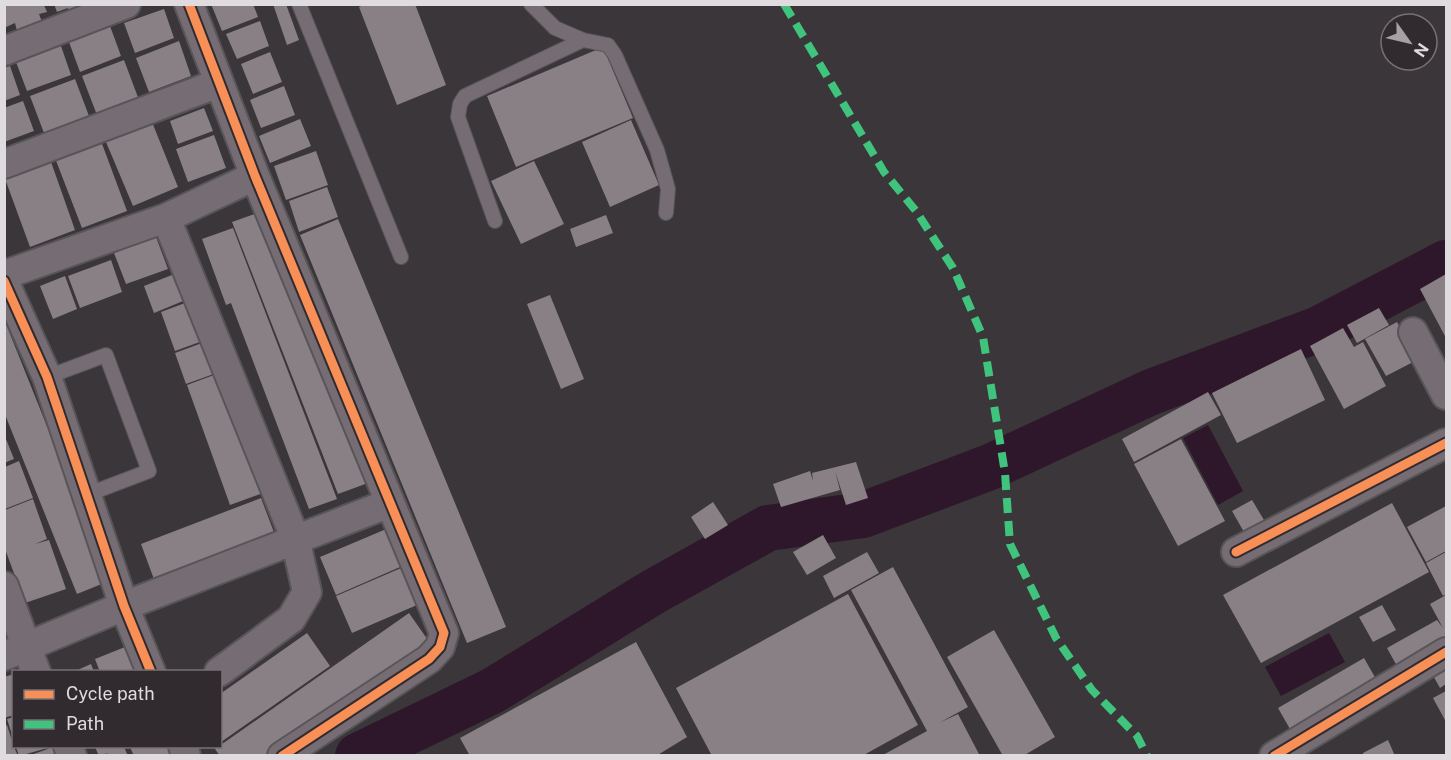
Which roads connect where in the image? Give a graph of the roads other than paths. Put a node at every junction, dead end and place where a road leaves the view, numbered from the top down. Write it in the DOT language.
graph roads {
  1 [pos="126,4"];
  2 [pos="189,4"];
  3 [pos="299,4"];
  4 [pos="531,4"];
  5 [pos="583,40"];
  6 [pos="4,51"];
  7 [pos="219,83"];
  8 [pos="4,164"];
  9 [pos="255,176"];
  10 [pos="666,213"];
  11 [pos="166,218"];
  12 [pos="495,221"];
  13 [pos="401,257"];
  14 [pos="4,275"];
  15 [pos="4,281"];
  16 [pos="1413,332"];
  17 [pos="47,377"];
  18 [pos="1446,395"];
  19 [pos="1446,443"];
  20 [pos="86,495"];
  21 [pos="390,503"];
  22 [pos="295,538"];
  23 [pos="1236,552"];
  24 [pos="4,586"];
  25 [pos="124,606"];
  26 [pos="1446,652"];
  27 [pos="22,658"];
  28 [pos="150,670"];
  29 [pos="222,670"];
  30 [pos="282,756"];
  31 [pos="1274,756"];
  1 -- 6 [label="street"];
  2 -- 7 [label="street"];
  3 -- 13 [label="lane"];
  4 -- 5 [label="lane"];
  5 -- 10 [label="lane"];
  5 -- 12 [label="lane"];
  7 -- 8 [label="street"];
  7 -- 9 [label="street"];
  9 -- 11 [label="street"];
  9 -- 21 [label="street"];
  11 -- 14 [label="street"];
  11 -- 22 [label="street"];
  15 -- 17 [label="street"];
  16 -- 18 [label="street"];
  17 -- 20 [label="street"];
  17 -- 20 [label="lane"];
  19 -- 23 [label="street"];
  20 -- 25 [label="street"];
  21 -- 22 [label="street"];
  21 -- 30 [label="street"];
  22 -- 25 [label="street"];
  22 -- 29 [label="street"];
  24 -- 27 [label="street"];
  25 -- 27 [label="street"];
  25 -- 28 [label="street"];
  26 -- 31 [label="street"];
}
